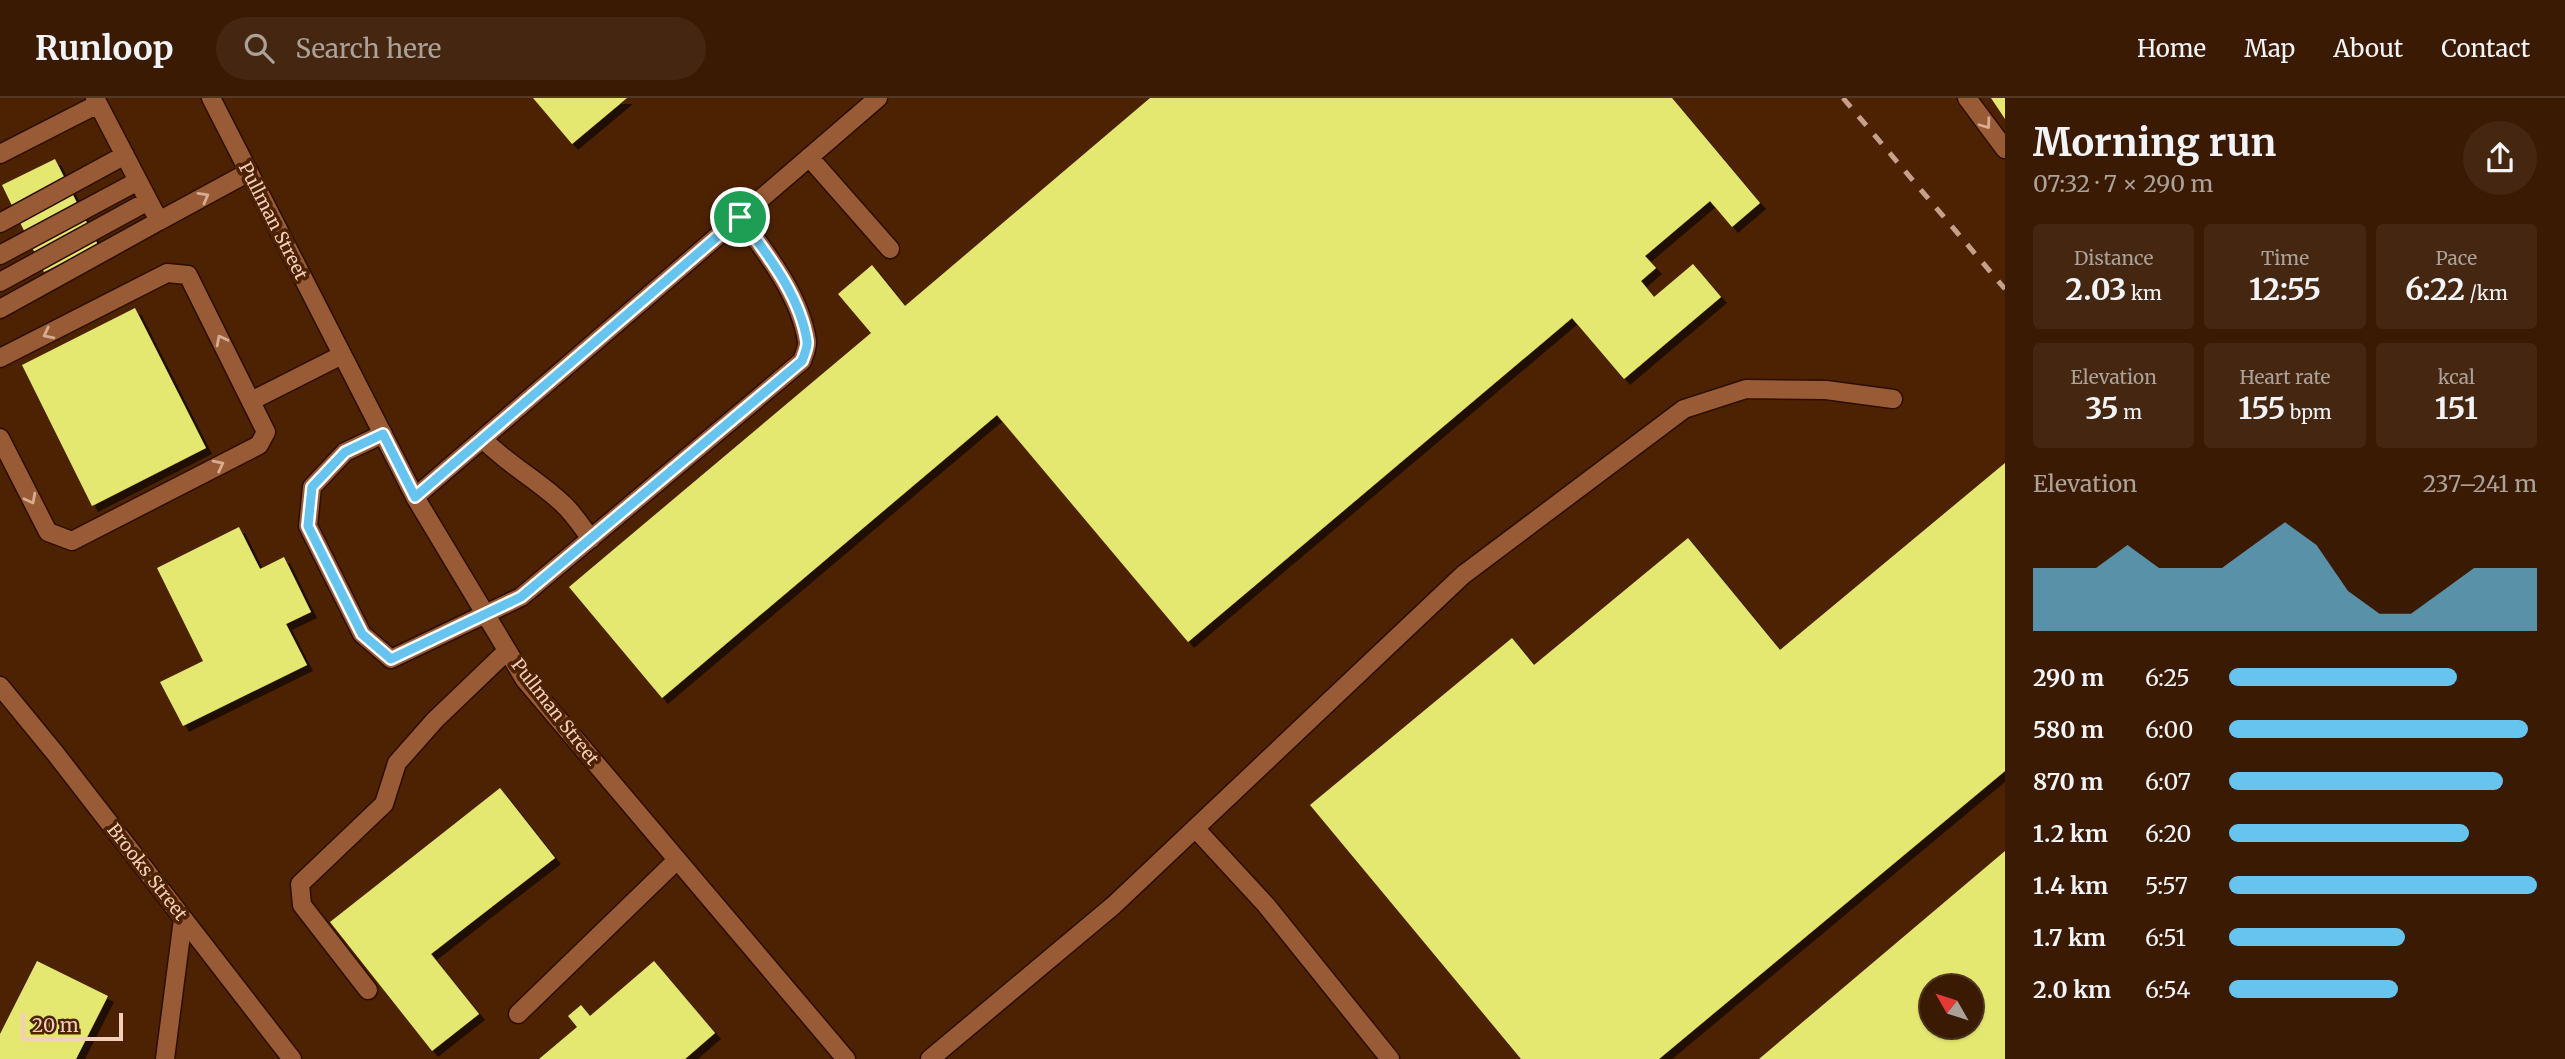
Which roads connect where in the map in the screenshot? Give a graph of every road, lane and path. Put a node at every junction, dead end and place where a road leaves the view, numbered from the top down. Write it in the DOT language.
graph roads {
  1 [pos="211,98"];
  2 [pos="878,98"];
  3 [pos="1967,98"];
  4 [pos="97,101"];
  5 [pos="2005,149"];
  6 [pos="0,154"];
  7 [pos="125,155"];
  8 [pos="810,157"];
  9 [pos="248,172"];
  10 [pos="138,181"];
  11 [pos="148,201"];
  12 [pos="740,217"];
  13 [pos="159,222"];
  14 [pos="0,223"];
  15 [pos="890,249"];
  16 [pos="0,254"];
  17 [pos="0,282"];
  18 [pos="0,309"];
  19 [pos="342,355"];
  20 [pos="0,358"];
  21 [pos="1893,399"];
  22 [pos="251,401"];
  23 [pos="383,434"];
  24 [pos="0,438"];
  25 [pos="483,439"];
  26 [pos="415,497"];
  27 [pos="591,539"];
  28 [pos="484,612"];
  29 [pos="508,652"];
  30 [pos="0,686"];
  31 [pos="1195,828"];
  32 [pos="677,860"];
  33 [pos="183,919"];
  34 [pos="368,990"];
  35 [pos="518,1014"];
  36 [pos="165,1059"];
  37 [pos="292,1059"];
  38 [pos="846,1059"];
  39 [pos="930,1059"];
  40 [pos="1390,1059"];
  1 -- 9 [label="street, Pullman Street"];
  2 -- 8 [label="street"];
  3 -- 5 [label="street, one-way"];
  4 -- 6 [label="street"];
  4 -- 7 [label="street"];
  7 -- 10 [label="street"];
  7 -- 14 [label="street"];
  8 -- 12 [label="street"];
  8 -- 15 [label="street"];
  13 -- 9 [label="street, one-way"];
  9 -- 19 [label="street, Pullman Street"];
  10 -- 11 [label="street"];
  10 -- 16 [label="street"];
  11 -- 13 [label="street"];
  11 -- 17 [label="street"];
  12 -- 25 [label="street"];
  12 -- 27 [label="street"];
  13 -- 18 [label="street"];
  19 -- 22 [label="street"];
  19 -- 23 [label="street, Pullman Street"];
  22 -- 20 [label="street, one-way"];
  21 -- 31 [label="street"];
  24 -- 22 [label="street, one-way"];
  23 -- 26 [label="street, Pullman Street"];
  23 -- 28 [label="street"];
  25 -- 26 [label="street"];
  25 -- 27 [label="street"];
  26 -- 28 [label="street, Pullman Street"];
  27 -- 28 [label="street"];
  28 -- 29 [label="street, Pullman Street"];
  29 -- 32 [label="street, Pullman Street"];
  29 -- 34 [label="street"];
  30 -- 33 [label="street, Brooks Street"];
  31 -- 39 [label="street"];
  31 -- 40 [label="street"];
  32 -- 35 [label="street"];
  32 -- 38 [label="street, Pullman Street"];
  33 -- 36 [label="street"];
  33 -- 37 [label="street, Brooks Street"];
}
